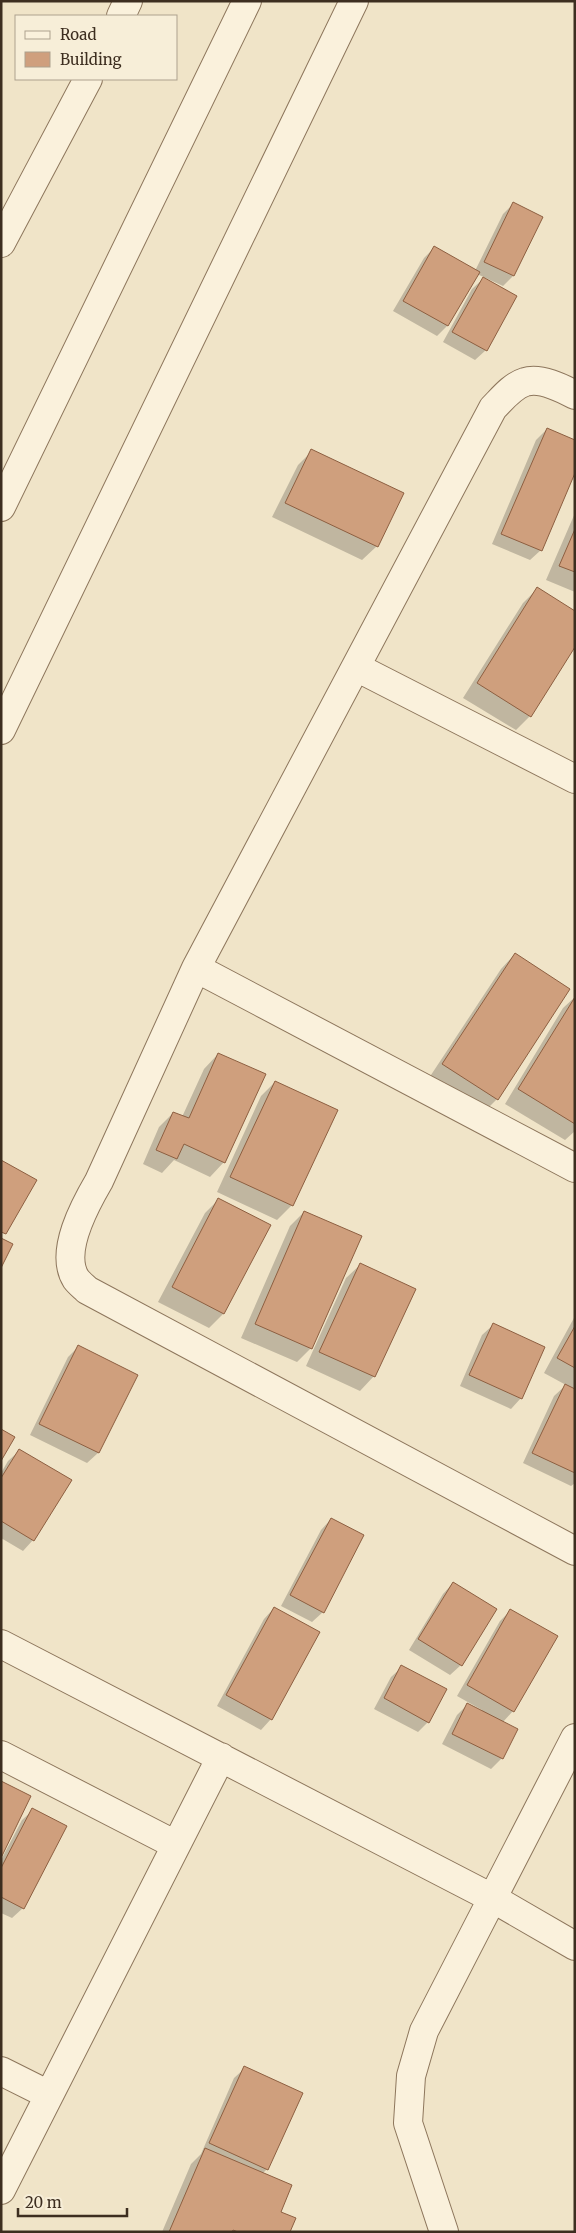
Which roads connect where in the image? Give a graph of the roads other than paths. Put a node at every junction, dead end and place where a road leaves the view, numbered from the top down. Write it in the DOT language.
graph roads {
  1 [pos="128,1"];
  2 [pos="247,1"];
  3 [pos="354,1"];
  4 [pos="121,15"];
  5 [pos="87,80"];
  6 [pos="1,242"];
  7 [pos="575,395"];
  8 [pos="1,507"];
  9 [pos="356,667"];
  10 [pos="1,730"];
  11 [pos="575,779"];
  12 [pos="196,968"];
  13 [pos="575,1168"];
  14 [pos="575,1551"];
  15 [pos="1,1644"];
  16 [pos="575,1738"];
  17 [pos="1,1755"];
  18 [pos="221,1757"];
  19 [pos="176,1846"];
  20 [pos="492,1898"];
  21 [pos="575,1946"];
  22 [pos="1,2071"];
  23 [pos="49,2095"];
  24 [pos="1,2190"];
  25 [pos="444,2232"];
  1 -- 4 [label="street"];
  2 -- 8 [label="street"];
  3 -- 10 [label="street"];
  5 -- 6 [label="street"];
  7 -- 9 [label="street"];
  9 -- 11 [label="street"];
  9 -- 12 [label="street"];
  12 -- 13 [label="street"];
  12 -- 14 [label="street"];
  15 -- 18 [label="street"];
  16 -- 20 [label="street"];
  17 -- 19 [label="street"];
  18 -- 19 [label="street"];
  18 -- 20 [label="street"];
  19 -- 23 [label="street"];
  20 -- 21 [label="street"];
  20 -- 25 [label="street"];
  22 -- 23 [label="street"];
  23 -- 24 [label="street"];
}
